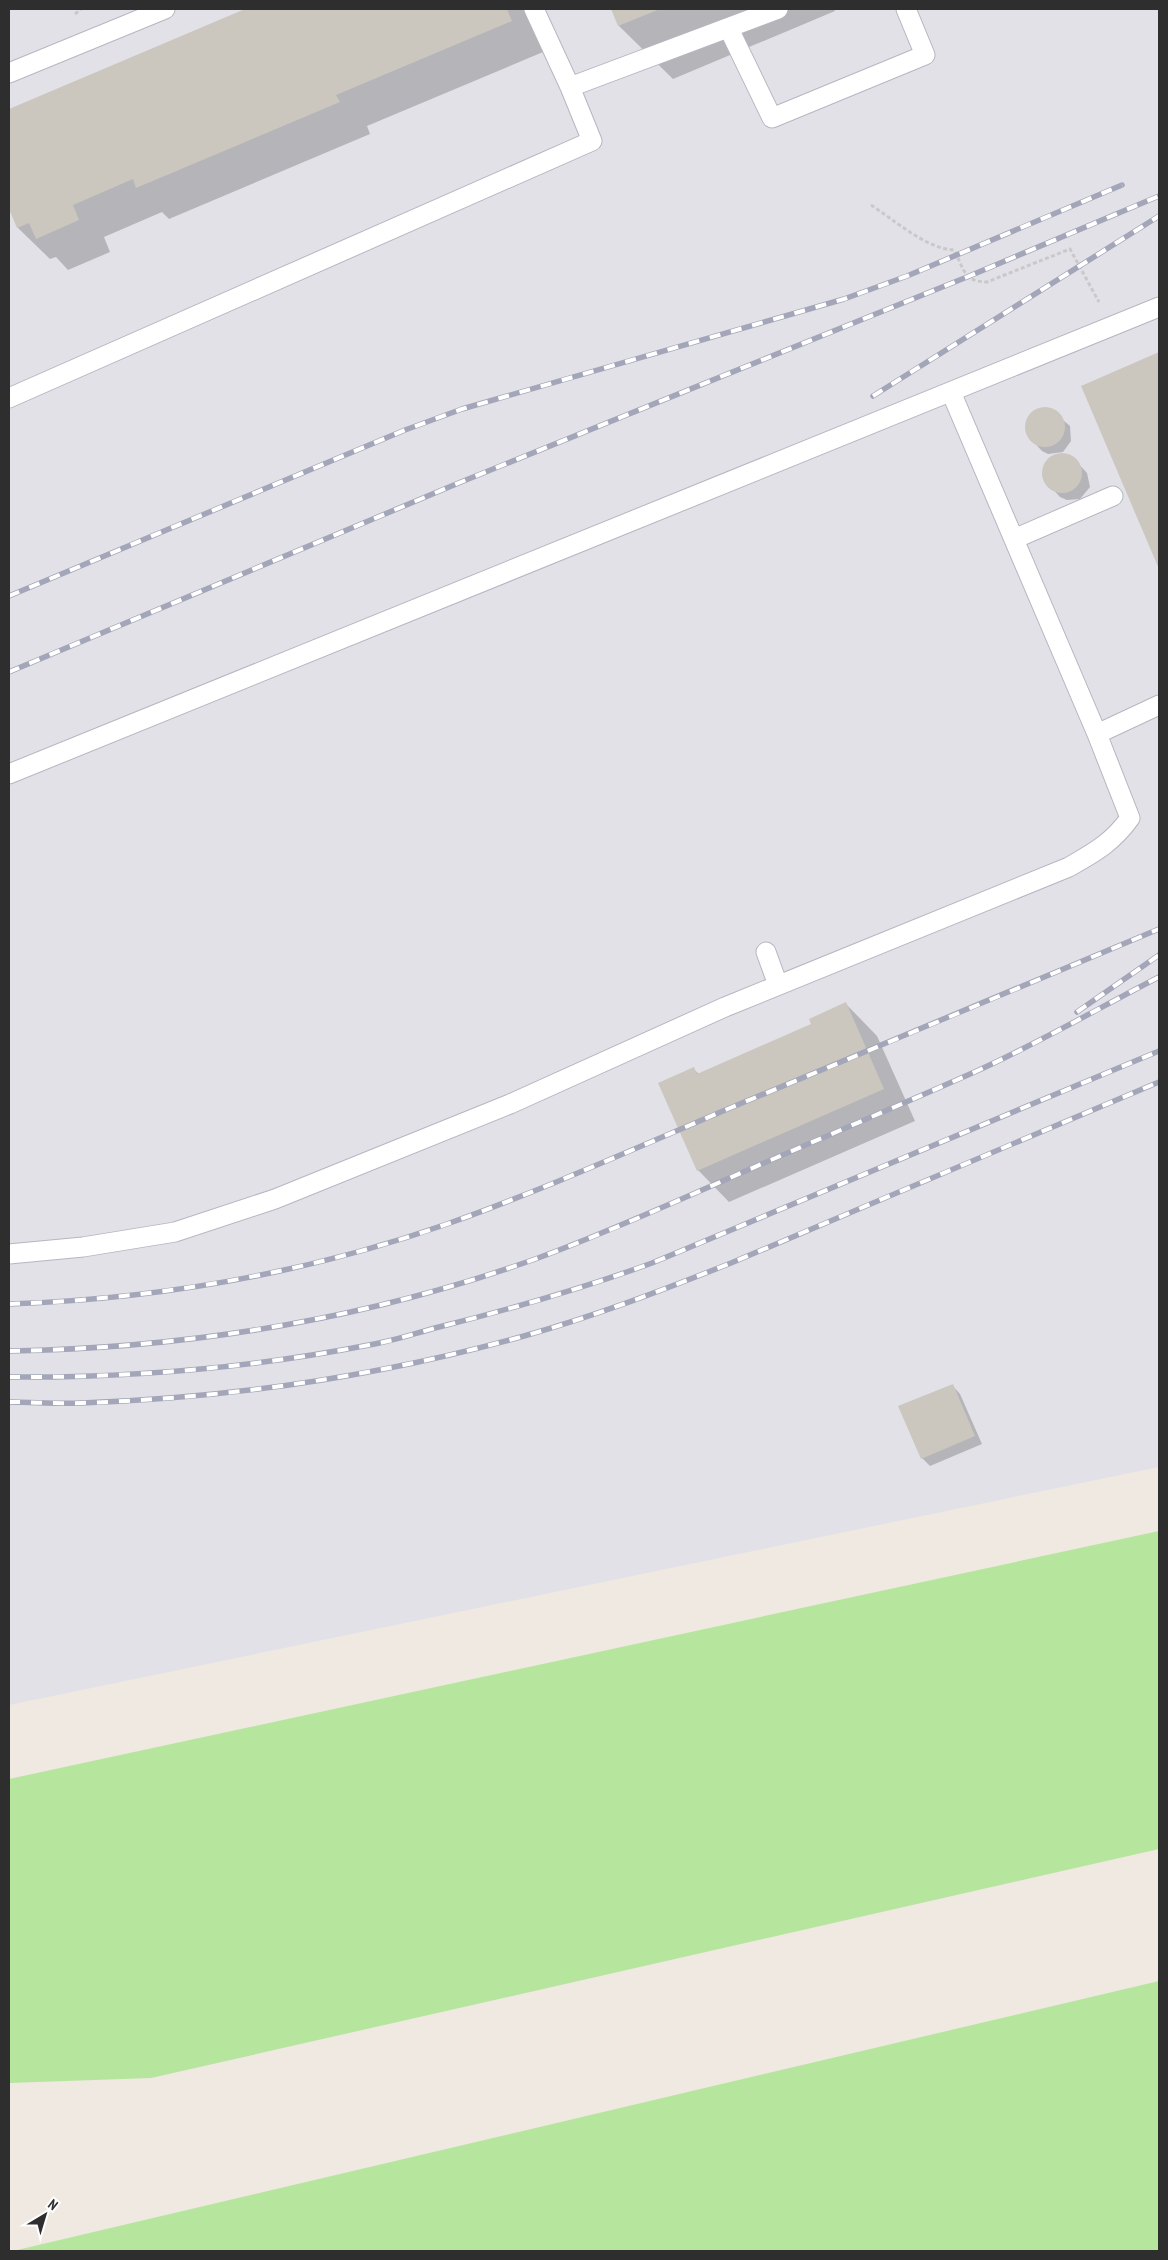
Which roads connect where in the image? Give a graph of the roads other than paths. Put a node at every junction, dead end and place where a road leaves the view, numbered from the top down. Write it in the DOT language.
graph roads {
  1 [pos="165,9"];
  2 [pos="534,9"];
  3 [pos="778,9"];
  4 [pos="906,9"];
  5 [pos="728,29"];
  6 [pos="9,73"];
  7 [pos="570,87"];
  8 [pos="1159,307"];
  9 [pos="951,392"];
  10 [pos="9,398"];
  11 [pos="1114,496"];
  12 [pos="1014,539"];
  13 [pos="1159,706"];
  14 [pos="1097,734"];
  15 [pos="9,774"];
  16 [pos="766,952"];
  17 [pos="778,985"];
  18 [pos="9,1254"];
  1 -- 6 [label="lane"];
  2 -- 7 [label="lane"];
  3 -- 5 [label="lane"];
  4 -- 5 [label="lane"];
  5 -- 7 [label="lane"];
  7 -- 10 [label="lane"];
  8 -- 9 [label="lane"];
  9 -- 12 [label="lane"];
  9 -- 15 [label="lane"];
  11 -- 12 [label="lane"];
  12 -- 14 [label="lane"];
  13 -- 14 [label="lane"];
  14 -- 17 [label="lane"];
  16 -- 17 [label="lane"];
  17 -- 18 [label="lane"];
}
